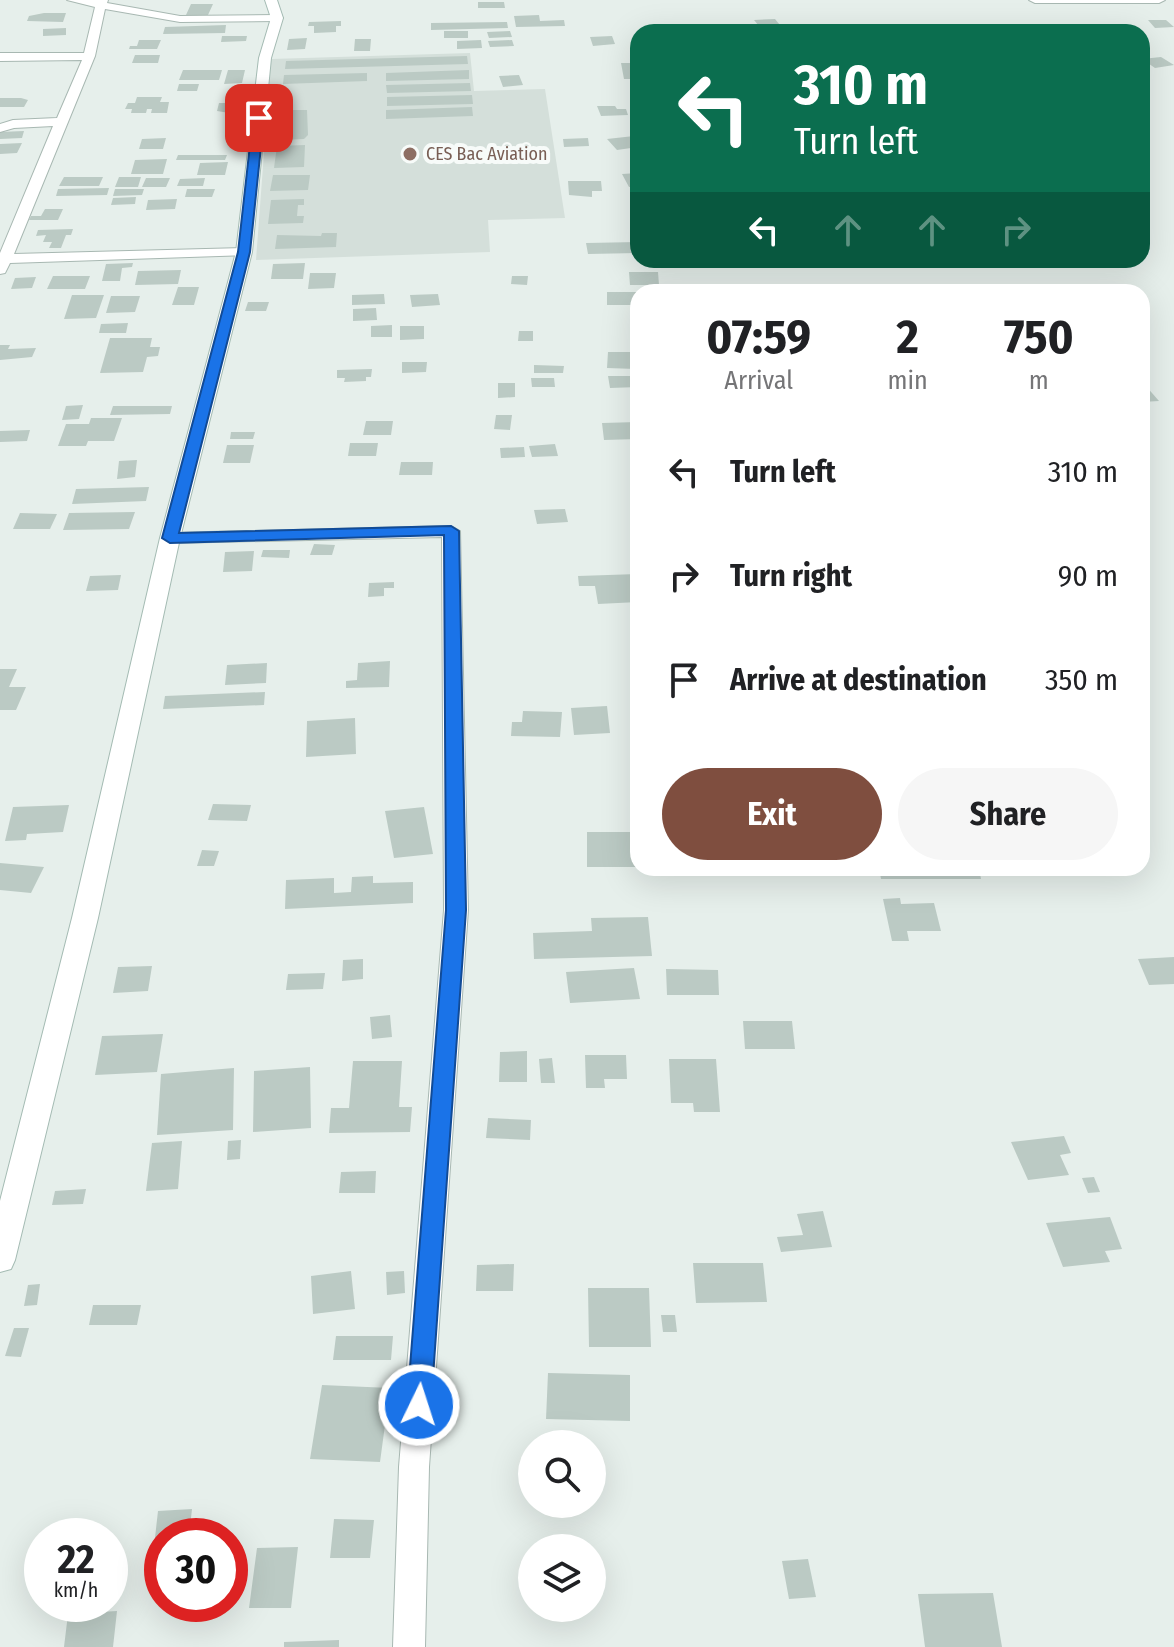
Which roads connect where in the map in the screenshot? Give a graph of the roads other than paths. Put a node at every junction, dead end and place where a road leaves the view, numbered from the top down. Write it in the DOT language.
graph roads {
  1 [pos="73,0"];
  2 [pos="1035,0"];
  3 [pos="1159,0"];
  4 [pos="101,2"];
  5 [pos="274,9"];
  6 [pos="89,56"];
  7 [pos="0,57"];
  8 [pos="63,122"];
  9 [pos="0,128"];
  10 [pos="244,252"];
  11 [pos="2,263"];
  12 [pos="170,538"];
  13 [pos="0,1260"];
  14 [pos="409,1647"];
  1 -- 4 [label="street"];
  2 -- 3 [label="street"];
  4 -- 5 [label="street"];
  4 -- 6 [label="street"];
  5 -- 10 [label="street"];
  6 -- 7 [label="street"];
  6 -- 8 [label="street"];
  8 -- 9 [label="street"];
  8 -- 11 [label="street"];
  10 -- 11 [label="street"];
  10 -- 12 [label="street"];
  12 -- 13 [label="street"];
  12 -- 14 [label="street"];
}
